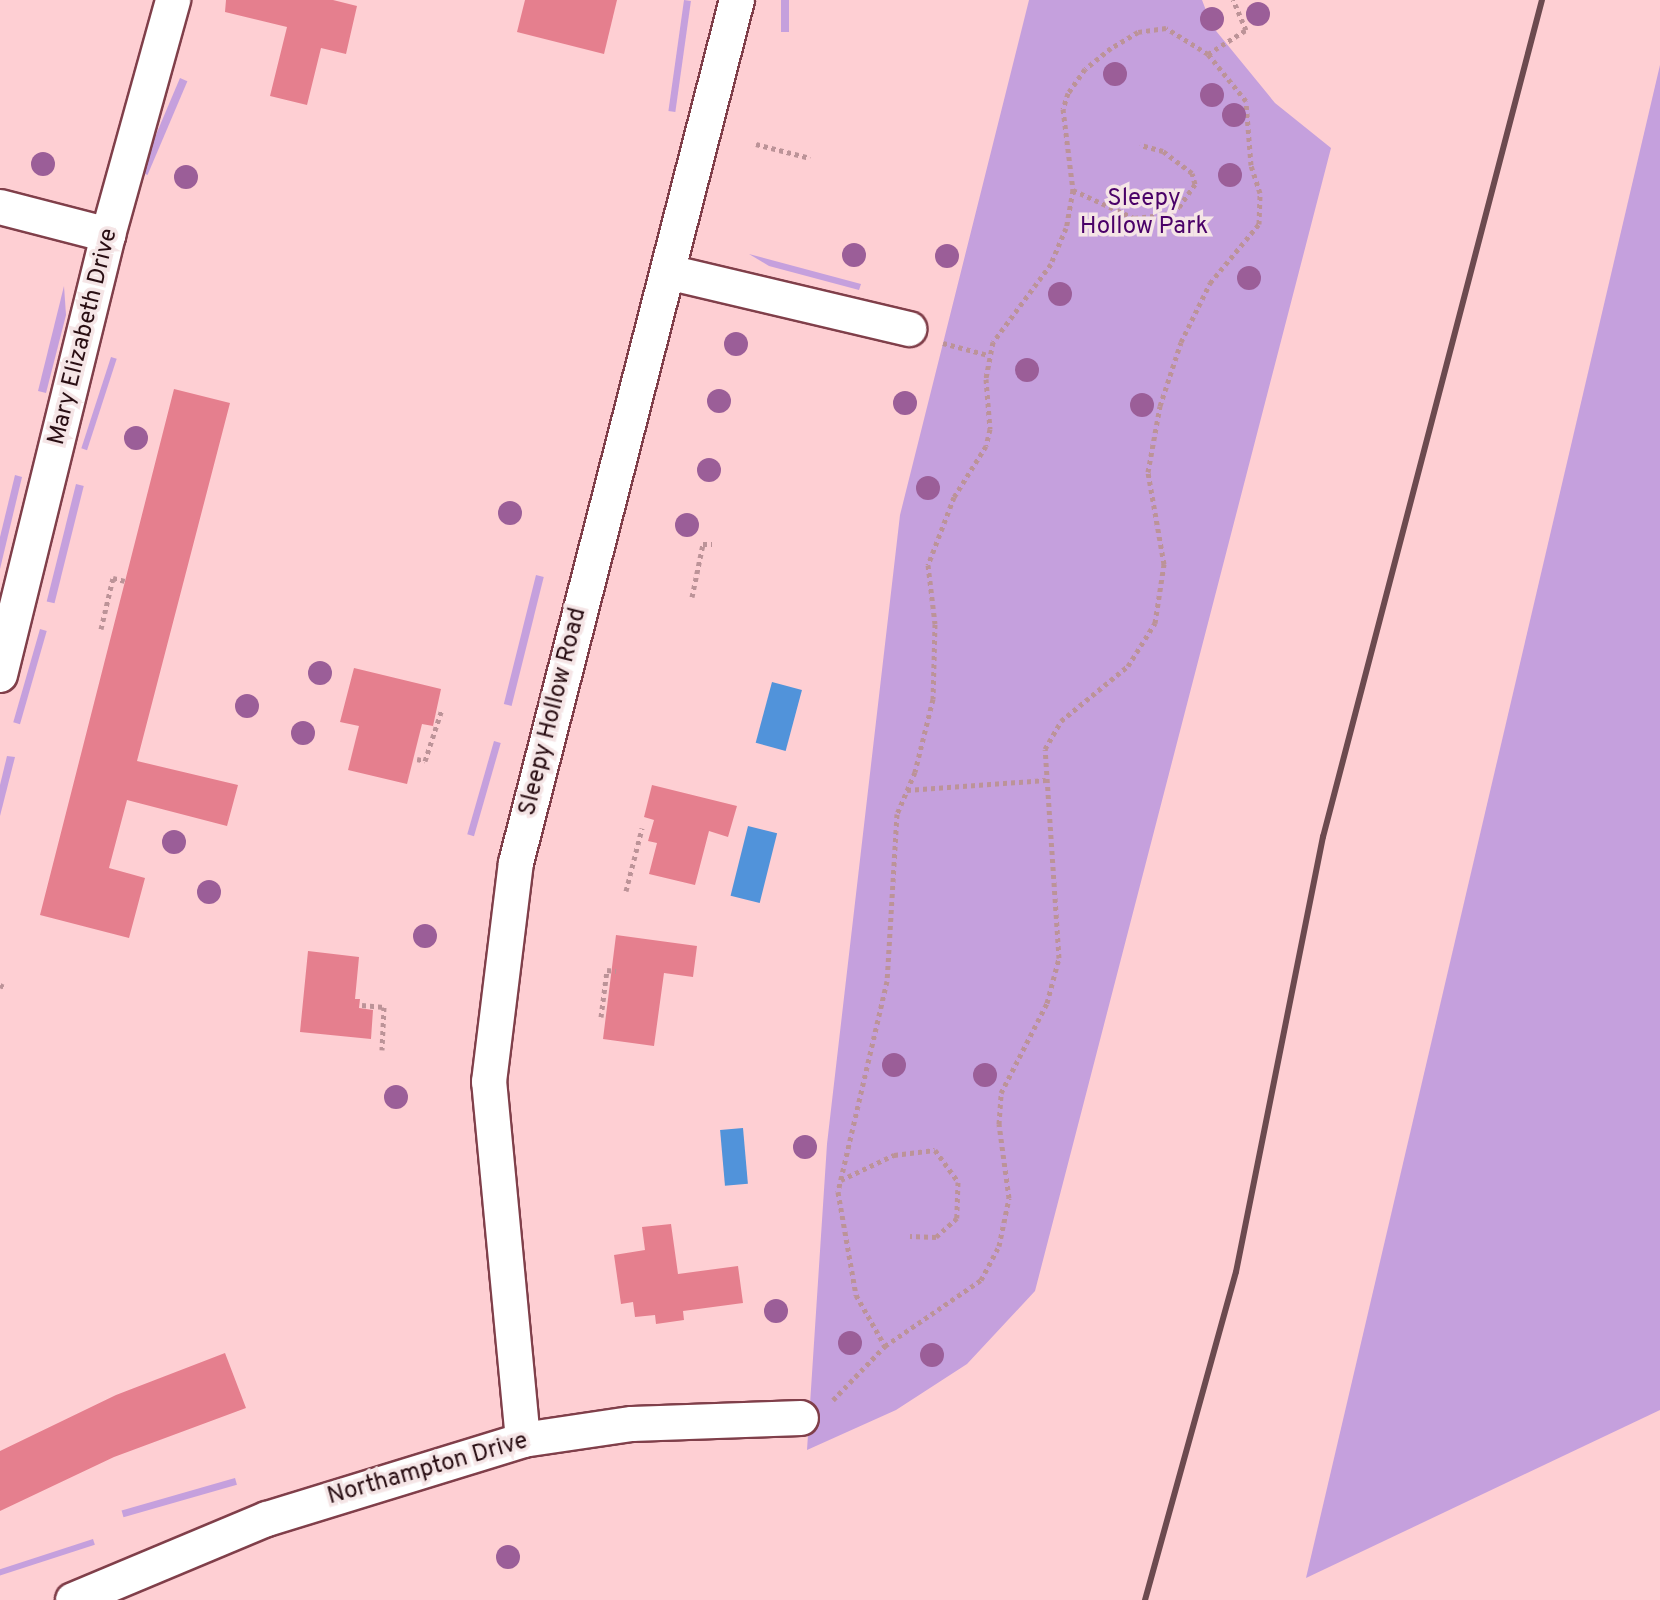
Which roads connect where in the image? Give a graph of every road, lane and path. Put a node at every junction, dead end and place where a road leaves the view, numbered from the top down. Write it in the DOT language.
graph roads {
  1 [pos="173,0"];
  2 [pos="737,0"];
  3 [pos="1233,0"];
  4 [pos="1208,54"];
  5 [pos="756,144"];
  6 [pos="1140,145"];
  7 [pos="810,158"];
  8 [pos="1073,190"];
  9 [pos="0,207"];
  10 [pos="108,235"];
  11 [pos="668,272"];
  12 [pos="909,329"];
  13 [pos="988,355"];
  14 [pos="712,544"];
  15 [pos="125,581"];
  16 [pos="692,597"];
  17 [pos="101,629"];
  18 [pos="0,675"];
  19 [pos="442,709"];
  20 [pos="417,759"];
  21 [pos="1046,780"];
  22 [pos="907,790"];
  23 [pos="642,828"];
  24 [pos="626,891"];
  25 [pos="616,971"];
  26 [pos="362,1005"];
  27 [pos="601,1017"];
  28 [pos="382,1050"];
  29 [pos="840,1181"];
  30 [pos="910,1236"];
  31 [pos="885,1346"];
  32 [pos="801,1418"];
  33 [pos="523,1440"];
  34 [pos="73,1600"];
  1 -- 10 [label="street, Mary Elizabeth Drive"];
  2 -- 11 [label="street, Sleepy Hollow Road"];
  3 -- 4 [label="path"];
  4 -- 8 [label="path"];
  4 -- 21 [label="path"];
  5 -- 7 [label="path"];
  6 -- 8 [label="path"];
  8 -- 13 [label="path"];
  9 -- 10 [label="street"];
  10 -- 18 [label="street, Mary Elizabeth Drive"];
  11 -- 12 [label="street"];
  11 -- 33 [label="street, Sleepy Hollow Road"];
  12 -- 13 [label="path"];
  13 -- 22 [label="path"];
  14 -- 16 [label="path"];
  15 -- 17 [label="path"];
  19 -- 20 [label="path"];
  21 -- 22 [label="path"];
  21 -- 31 [label="path"];
  22 -- 29 [label="path"];
  23 -- 24 [label="path"];
  25 -- 27 [label="path"];
  26 -- 28 [label="path"];
  29 -- 30 [label="path"];
  29 -- 31 [label="path"];
  31 -- 32 [label="path"];
  32 -- 33 [label="street, Northampton Drive"];
  33 -- 34 [label="street, Northampton Drive"];
}
